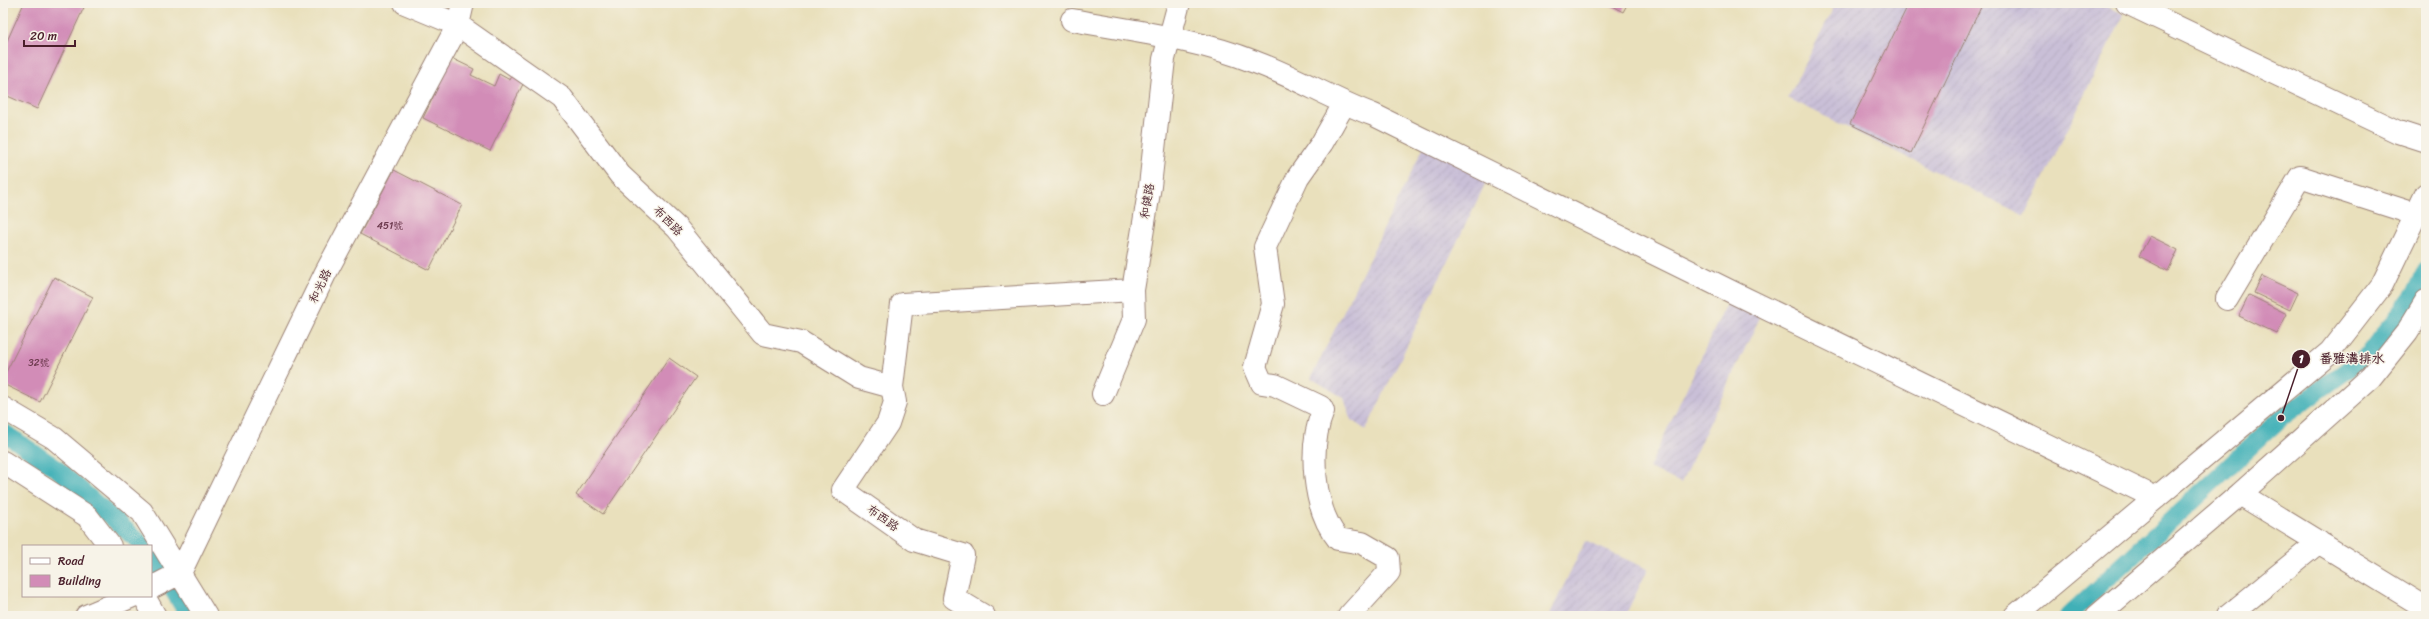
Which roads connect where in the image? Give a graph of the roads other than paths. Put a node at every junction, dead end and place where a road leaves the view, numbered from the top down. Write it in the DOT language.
graph roads {
  1 [pos="405,3"];
  2 [pos="463,3"];
  3 [pos="1179,3"];
  4 [pos="2127,3"];
  5 [pos="1072,20"];
  6 [pos="458,25"];
  7 [pos="1170,37"];
  8 [pos="1344,104"];
  9 [pos="2426,141"];
  10 [pos="2426,194"];
  11 [pos="2418,215"];
  12 [pos="1133,290"];
  13 [pos="2227,298"];
  14 [pos="2426,301"];
  15 [pos="892,386"];
  16 [pos="1103,394"];
  17 [pos="3,408"];
  18 [pos="3,462"];
  19 [pos="2240,494"];
  20 [pos="2156,498"];
  21 [pos="2319,542"];
  22 [pos="109,545"];
  23 [pos="180,573"];
  24 [pos="152,587"];
  25 [pos="131,597"];
  26 [pos="145,597"];
  27 [pos="2426,608"];
  28 [pos="86,616"];
  29 [pos="155,616"];
  30 [pos="206,616"];
  31 [pos="984,616"];
  32 [pos="1349,616"];
  33 [pos="2015,616"];
  34 [pos="2097,616"];
  35 [pos="2228,616"];
  1 -- 6 [label="street, 布西路"];
  2 -- 6 [label="street, 和光路"];
  3 -- 7 [label="street, 和健路"];
  4 -- 9 [label="street"];
  5 -- 7 [label="street"];
  6 -- 15 [label="street, 布西路"];
  6 -- 23 [label="street, 和光路"];
  7 -- 8 [label="street"];
  7 -- 12 [label="street, 和健路"];
  8 -- 20 [label="street"];
  8 -- 32 [label="street"];
  10 -- 11 [label="street"];
  11 -- 13 [label="street"];
  11 -- 20 [label="street"];
  12 -- 15 [label="street, 布西路"];
  12 -- 16 [label="street, 和健路"];
  14 -- 19 [label="street"];
  15 -- 31 [label="street, 布西路"];
  17 -- 23 [label="street"];
  18 -- 22 [label="street"];
  19 -- 21 [label="street"];
  19 -- 34 [label="street"];
  20 -- 33 [label="street"];
  21 -- 27 [label="street"];
  21 -- 35 [label="street"];
  23 -- 24 [label="street"];
  23 -- 30 [label="street"];
  25 -- 28 [label="street"];
  26 -- 29 [label="street"];
}
